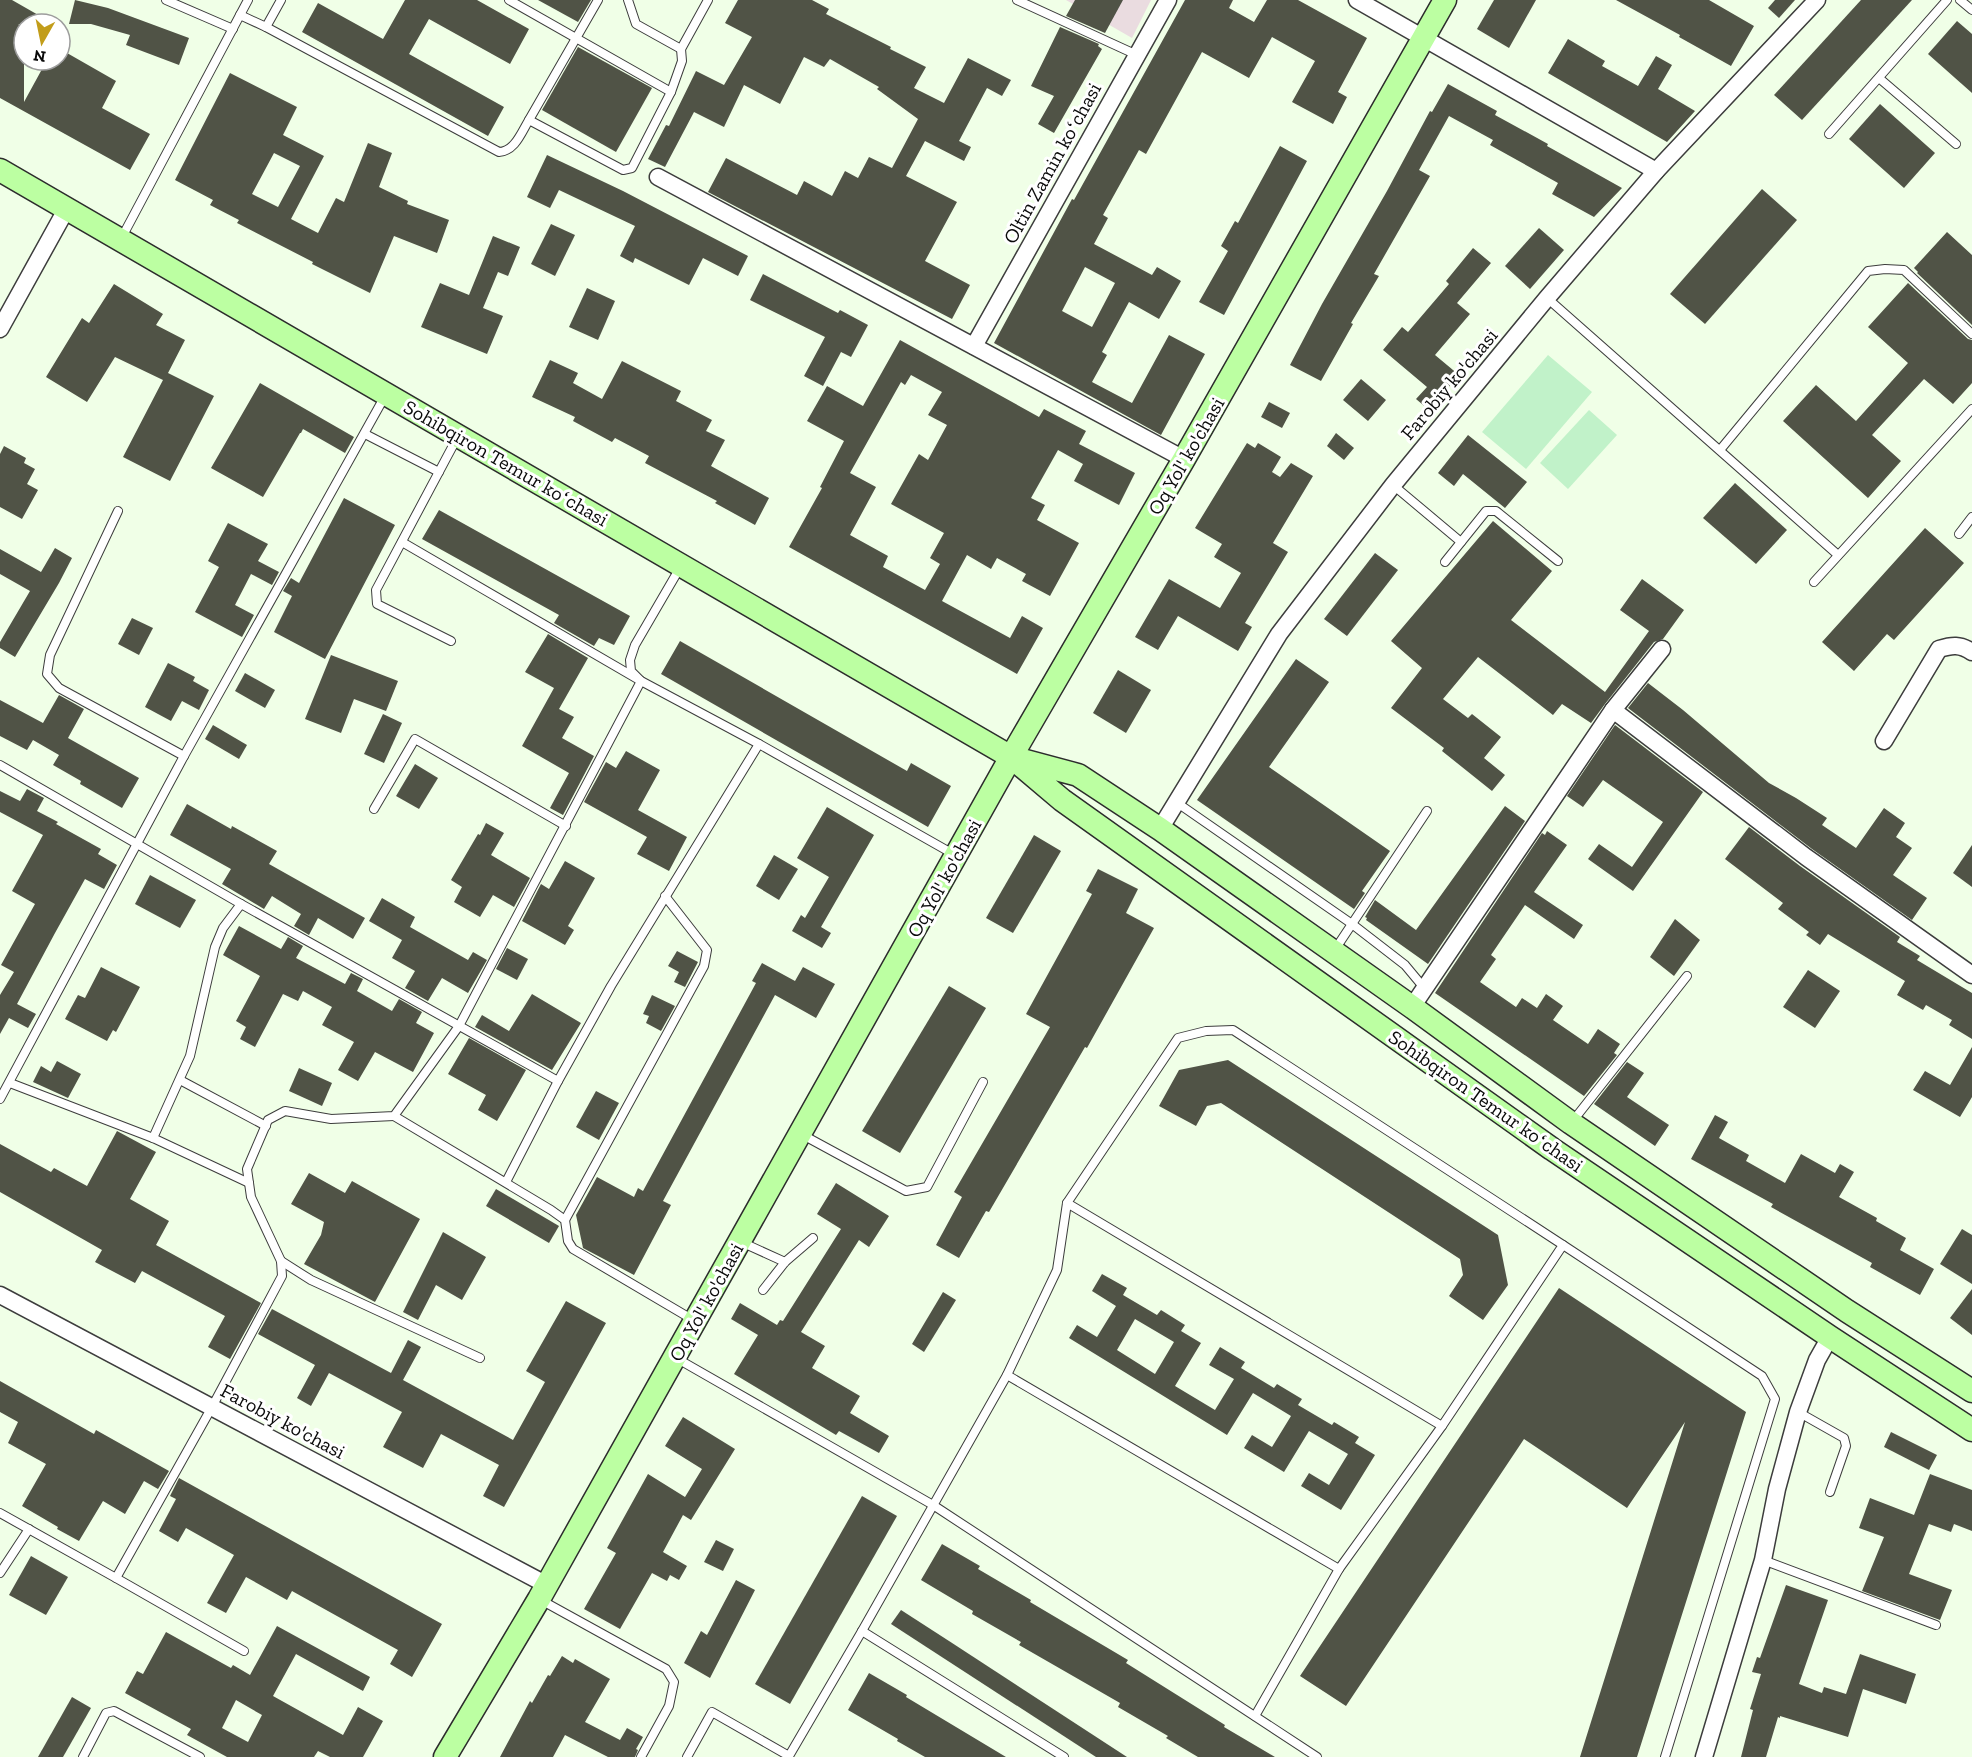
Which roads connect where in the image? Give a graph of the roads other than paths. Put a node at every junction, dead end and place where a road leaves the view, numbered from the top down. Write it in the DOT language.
graph roads {
  1 [pos="166,0"];
  2 [pos="248,0"];
  3 [pos="281,0"];
  4 [pos="509,0"];
  5 [pos="598,0"];
  6 [pos="628,0"];
  7 [pos="708,0"];
  8 [pos="1017,0"];
  9 [pos="1168,0"];
  10 [pos="1357,0"];
  11 [pos="1445,0"];
  12 [pos="1817,0"];
  13 [pos="1947,0"];
  14 [pos="1960,0"];
  15 [pos="1972,10"];
  16 [pos="240,15"];
  17 [pos="266,27"];
  18 [pos="233,29"];
  19 [pos="575,38"];
  20 [pos="1424,38"];
  21 [pos="681,49"];
  22 [pos="1137,55"];
  23 [pos="1879,78"];
  24 [pos="670,92"];
  25 [pos="529,120"];
  26 [pos="1829,134"];
  27 [pos="1956,144"];
  28 [pos="0,170"];
  29 [pos="1656,171"];
  30 [pos="658,177"];
  31 [pos="67,208"];
  32 [pos="121,239"];
  33 [pos="1547,298"];
  34 [pos="0,329"];
  35 [pos="1972,334"];
  36 [pos="974,346"];
  37 [pos="387,393"];
  38 [pos="1972,409"];
  39 [pos="364,434"];
  40 [pos="459,435"];
  41 [pos="1720,450"];
  42 [pos="1184,459"];
  43 [pos="439,472"];
  44 [pos="1393,485"];
  45 [pos="118,511"];
  46 [pos="1972,517"];
  47 [pos="1959,534"];
  48 [pos="402,542"];
  49 [pos="1461,542"];
  50 [pos="1838,555"];
  51 [pos="1558,561"];
  52 [pos="1445,562"];
  53 [pos="682,565"];
  54 [pos="1814,582"];
  55 [pos="451,641"];
  56 [pos="1662,649"];
  57 [pos="1972,652"];
  58 [pos="641,681"];
  59 [pos="1613,710"];
  60 [pos="1884,741"];
  61 [pos="759,744"];
  62 [pos="184,756"];
  63 [pos="1011,757"];
  64 [pos="0,765"];
  65 [pos="1176,802"];
  66 [pos="374,809"];
  67 [pos="1426,811"];
  68 [pos="566,826"];
  69 [pos="1160,829"];
  70 [pos="137,843"];
  71 [pos="956,856"];
  72 [pos="665,896"];
  73 [pos="241,904"];
  74 [pos="1352,924"];
  75 [pos="1334,952"];
  76 [pos="1972,975"];
  77 [pos="1687,976"];
  78 [pos="1419,998"];
  79 [pos="459,1026"];
  80 [pos="180,1080"];
  81 [pos="558,1081"];
  82 [pos="983,1082"];
  83 [pos="10,1083"];
  84 [pos="0,1099"];
  85 [pos="394,1116"];
  86 [pos="1571,1123"];
  87 [pos="266,1126"];
  88 [pos="800,1134"];
  89 [pos="153,1138"];
  90 [pos="506,1182"];
  91 [pos="249,1183"];
  92 [pos="1067,1203"];
  93 [pos="565,1220"];
  94 [pos="813,1238"];
  95 [pos="740,1242"];
  96 [pos="1563,1245"];
  97 [pos="281,1261"];
  98 [pos="785,1262"];
  99 [pos="764,1290"];
  100 [pos="0,1294"];
  101 [pos="696,1321"];
  102 [pos="1830,1337"];
  103 [pos="675,1357"];
  104 [pos="480,1358"];
  105 [pos="1007,1375"];
  106 [pos="1972,1392"];
  107 [pos="212,1407"];
  108 [pos="1798,1412"];
  109 [pos="1442,1426"];
  110 [pos="1972,1430"];
  111 [pos="1830,1492"];
  112 [pos="933,1505"];
  113 [pos="0,1513"];
  114 [pos="29,1529"];
  115 [pos="1763,1560"];
  116 [pos="1339,1569"];
  117 [pos="0,1573"];
  118 [pos="117,1578"];
  119 [pos="543,1592"];
  120 [pos="1936,1625"];
  121 [pos="862,1631"];
  122 [pos="244,1651"];
  123 [pos="1255,1716"];
  124 [pos="83,1757"];
  125 [pos="200,1757"];
  126 [pos="445,1757"];
  127 [pos="641,1757"];
  128 [pos="687,1757"];
  129 [pos="789,1757"];
  130 [pos="1064,1757"];
  131 [pos="1317,1757"];
  132 [pos="1665,1757"];
  133 [pos="1704,1757"];
  1 -- 18 [label="lane"];
  2 -- 16 [label="lane"];
  3 -- 17 [label="lane"];
  4 -- 19 [label="lane"];
  5 -- 19 [label="lane"];
  6 -- 21 [label="lane"];
  7 -- 21 [label="lane"];
  8 -- 22 [label="lane"];
  9 -- 22 [label="street, Oltin Zamin koʻchasi"];
  10 -- 20 [label="street"];
  11 -- 20 [label="main road, Oq Yol' ko'chasi"];
  12 -- 29 [label="street, Farobiy ko'chasi"];
  13 -- 23 [label="lane"];
  14 -- 15 [label="lane"];
  16 -- 17 [label="lane"];
  16 -- 18 [label="lane"];
  17 -- 25 [label="lane"];
  18 -- 32 [label="lane"];
  19 -- 24 [label="lane"];
  19 -- 25 [label="lane"];
  20 -- 29 [label="street"];
  20 -- 42 [label="main road, Oq Yol' ko'chasi"];
  21 -- 24 [label="lane"];
  22 -- 36 [label="street, Oltin Zamin koʻchasi"];
  23 -- 26 [label="lane"];
  23 -- 27 [label="lane"];
  24 -- 25 [label="lane"];
  28 -- 31 [label="main road, Sohibqiron Temur koʻchasi"];
  29 -- 33 [label="street, Farobiy ko'chasi"];
  30 -- 36 [label="street"];
  31 -- 32 [label="main road, Sohibqiron Temur koʻchasi"];
  31 -- 34 [label="street"];
  32 -- 37 [label="main road, Sohibqiron Temur koʻchasi"];
  33 -- 41 [label="lane"];
  33 -- 44 [label="street, Farobiy ko'chasi"];
  35 -- 41 [label="lane"];
  36 -- 42 [label="street"];
  37 -- 39 [label="lane"];
  37 -- 40 [label="main road, Sohibqiron Temur koʻchasi"];
  38 -- 50 [label="lane"];
  39 -- 43 [label="lane"];
  39 -- 62 [label="lane"];
  40 -- 43 [label="lane"];
  40 -- 53 [label="main road, Sohibqiron Temur koʻchasi"];
  41 -- 50 [label="lane"];
  42 -- 63 [label="main road, Oq Yol' ko'chasi"];
  43 -- 48 [label="lane"];
  44 -- 49 [label="lane"];
  44 -- 65 [label="street, Farobiy ko'chasi"];
  45 -- 62 [label="lane"];
  46 -- 47 [label="lane"];
  48 -- 55 [label="lane"];
  48 -- 58 [label="lane"];
  49 -- 51 [label="lane"];
  49 -- 52 [label="lane"];
  50 -- 54 [label="lane"];
  53 -- 58 [label="lane"];
  53 -- 63 [label="main road, Sohibqiron Temur koʻchasi"];
  56 -- 59 [label="street"];
  57 -- 60 [label="street"];
  58 -- 61 [label="lane"];
  58 -- 68 [label="lane"];
  59 -- 76 [label="street"];
  59 -- 78 [label="street"];
  61 -- 71 [label="lane"];
  61 -- 72 [label="lane"];
  62 -- 70 [label="lane"];
  63 -- 69 [label="main road, Sohibqiron Temur koʻchasi"];
  63 -- 71 [label="main road, Oq Yol' ko'chasi"];
  63 -- 102 [label="main road, Sohibqiron Temur koʻchasi"];
  64 -- 70 [label="lane"];
  65 -- 69 [label="street, Farobiy ko'chasi"];
  65 -- 74 [label="lane"];
  66 -- 68 [label="lane"];
  67 -- 74 [label="lane"];
  68 -- 79 [label="lane"];
  69 -- 75 [label="main road, Sohibqiron Temur koʻchasi"];
  70 -- 73 [label="lane"];
  70 -- 83 [label="lane"];
  71 -- 88 [label="main road, Oq Yol' ko'chasi"];
  72 -- 81 [label="lane"];
  72 -- 93 [label="lane"];
  73 -- 79 [label="lane"];
  73 -- 80 [label="lane"];
  74 -- 75 [label="lane"];
  74 -- 78 [label="lane"];
  75 -- 78 [label="main road, Sohibqiron Temur koʻchasi"];
  77 -- 86 [label="lane"];
  78 -- 86 [label="main road, Sohibqiron Temur koʻchasi"];
  79 -- 81 [label="lane"];
  79 -- 85 [label="lane"];
  80 -- 87 [label="lane"];
  80 -- 89 [label="lane"];
  81 -- 90 [label="lane"];
  82 -- 88 [label="lane"];
  83 -- 84 [label="lane"];
  83 -- 89 [label="lane"];
  85 -- 87 [label="lane"];
  85 -- 90 [label="lane"];
  86 -- 106 [label="main road, Sohibqiron Temur koʻchasi"];
  87 -- 91 [label="lane"];
  88 -- 95 [label="main road, Oq Yol' ko'chasi"];
  89 -- 91 [label="lane"];
  90 -- 93 [label="lane"];
  91 -- 97 [label="lane"];
  92 -- 96 [label="lane"];
  92 -- 105 [label="lane"];
  92 -- 109 [label="lane"];
  93 -- 101 [label="lane"];
  94 -- 98 [label="lane"];
  95 -- 98 [label="lane"];
  95 -- 101 [label="main road, Oq Yol' ko'chasi"];
  96 -- 109 [label="lane"];
  96 -- 132 [label="lane"];
  97 -- 104 [label="lane"];
  97 -- 107 [label="lane"];
  98 -- 99 [label="lane"];
  100 -- 107 [label="street, Farobiy ko'chasi"];
  101 -- 103 [label="main road, Oq Yol' ko'chasi"];
  102 -- 108 [label="street"];
  102 -- 110 [label="main road, Sohibqiron Temur koʻchasi"];
  103 -- 112 [label="lane"];
  103 -- 119 [label="main road, Oq Yol' ko'chasi"];
  105 -- 112 [label="lane"];
  105 -- 116 [label="lane"];
  107 -- 118 [label="lane"];
  107 -- 119 [label="street, Farobiy ko'chasi"];
  108 -- 111 [label="lane"];
  108 -- 115 [label="street"];
  109 -- 116 [label="lane"];
  112 -- 121 [label="lane"];
  112 -- 123 [label="lane"];
  113 -- 114 [label="lane"];
  114 -- 117 [label="lane"];
  114 -- 118 [label="lane"];
  115 -- 120 [label="lane"];
  115 -- 133 [label="street"];
  116 -- 123 [label="lane"];
  118 -- 122 [label="lane"];
  119 -- 126 [label="main road, Oq Yol' ko'chasi"];
  119 -- 127 [label="lane"];
  121 -- 129 [label="lane"];
  121 -- 130 [label="lane"];
  123 -- 131 [label="lane"];
  124 -- 125 [label="lane"];
  128 -- 129 [label="lane"];
}
